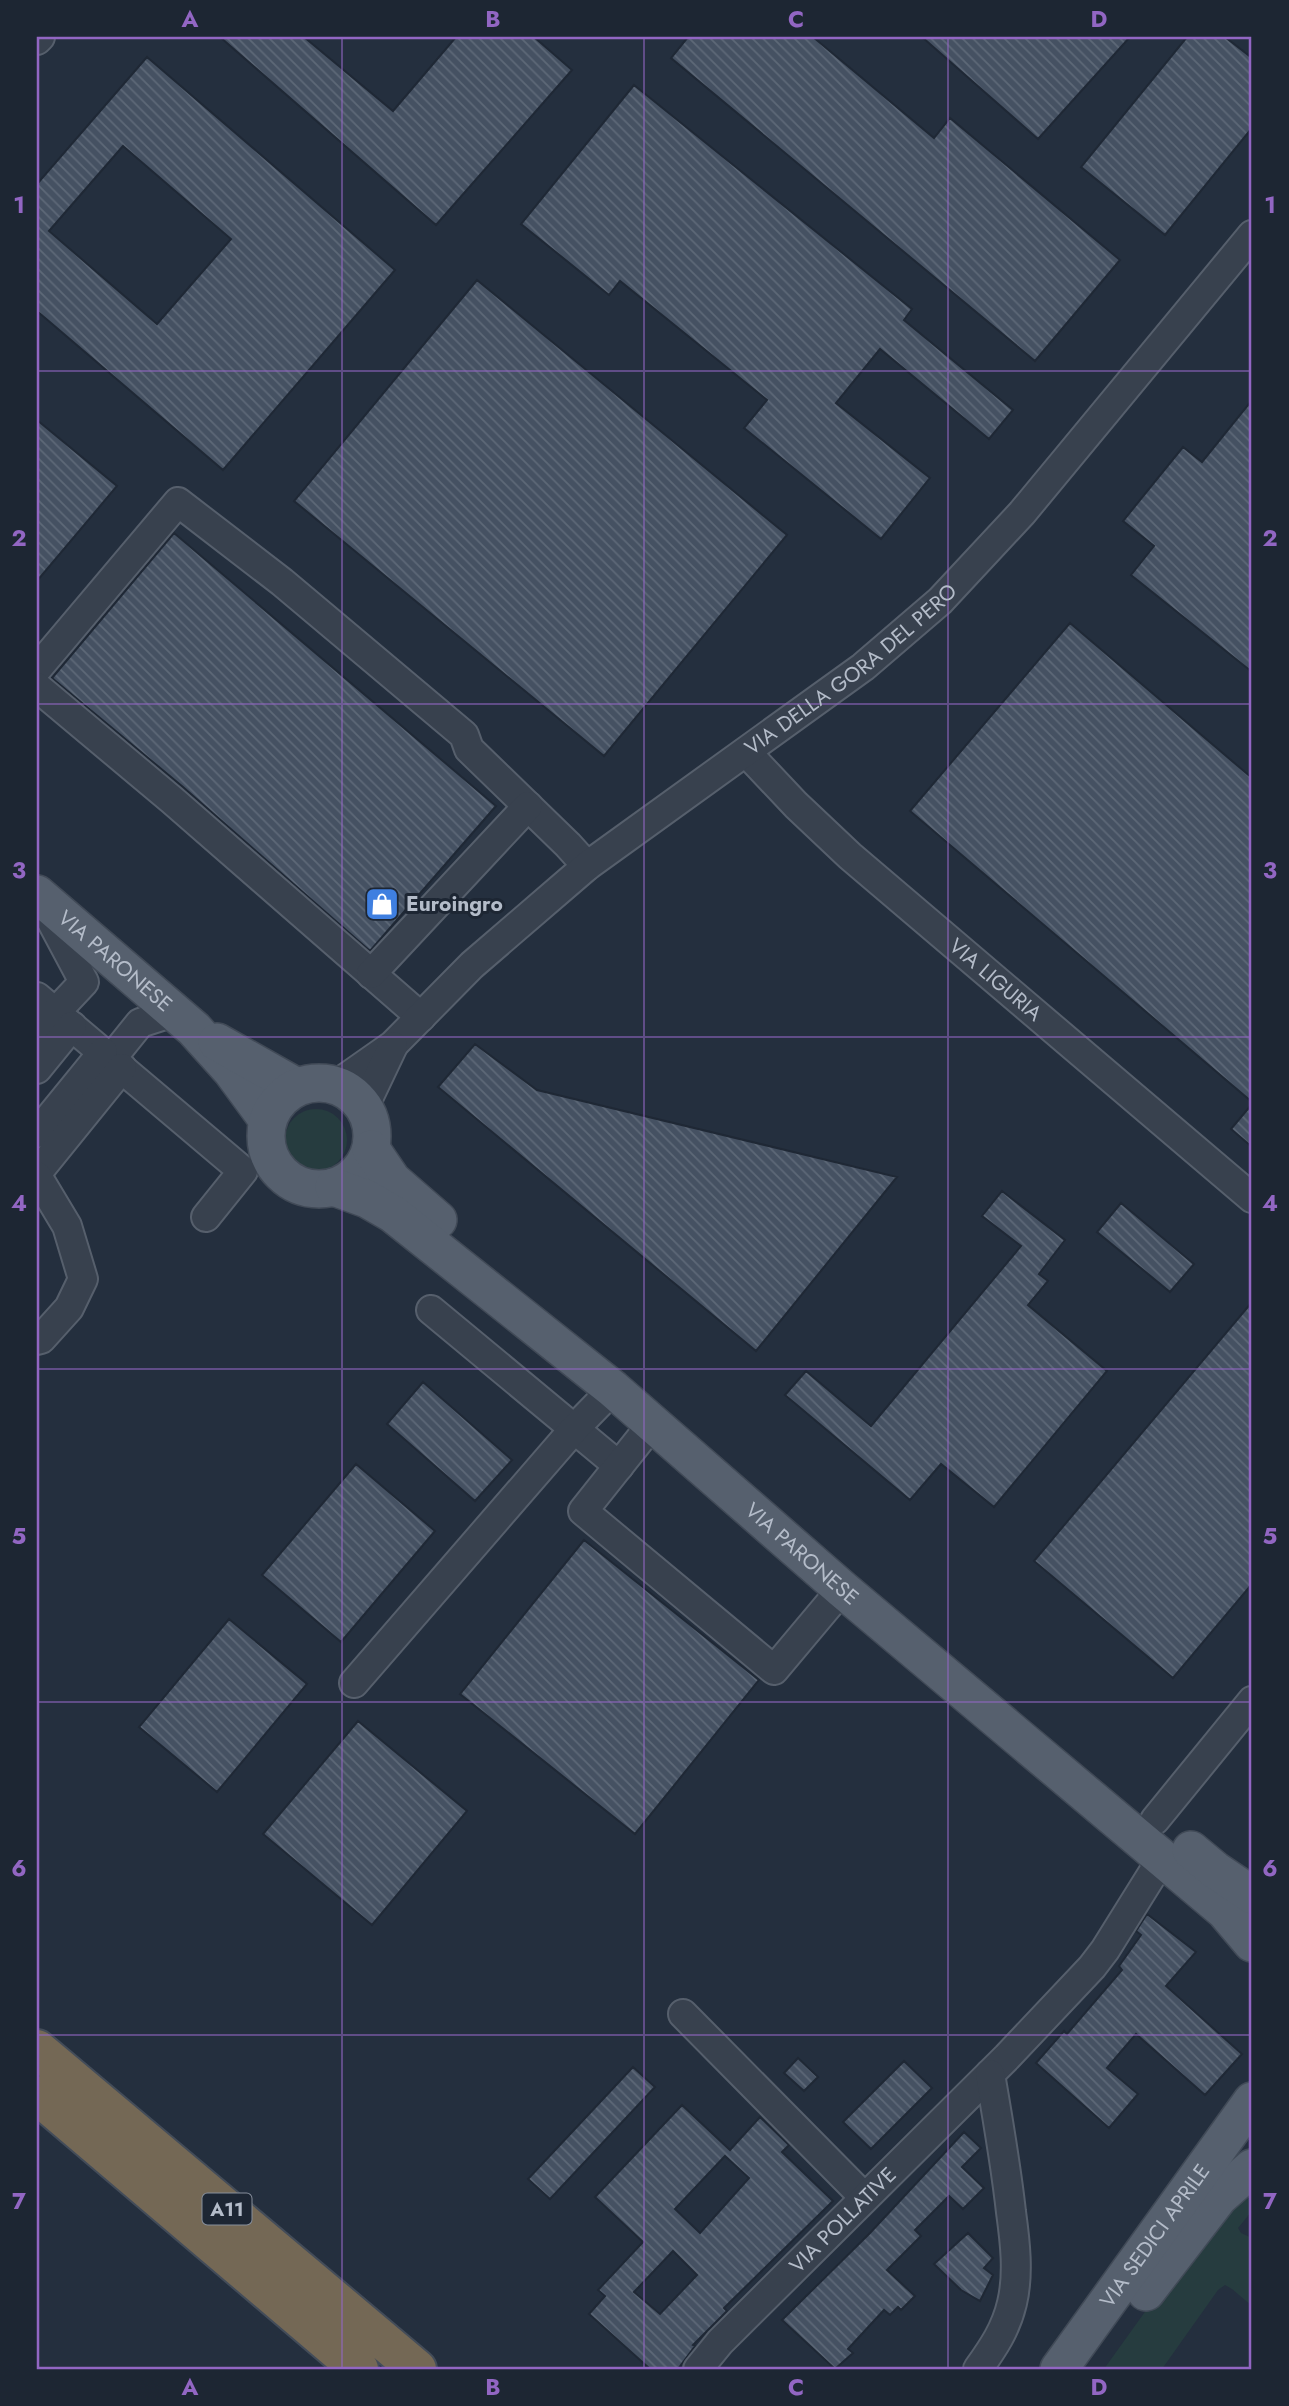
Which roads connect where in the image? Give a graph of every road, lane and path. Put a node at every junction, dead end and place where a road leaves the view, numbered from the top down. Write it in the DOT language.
graph roads {
  1 [pos="1252,234"];
  2 [pos="37,669"];
  3 [pos="37,687"];
  4 [pos="746,752"];
  5 [pos="528,806"];
  6 [pos="587,866"];
  7 [pos="37,894"];
  8 [pos="366,969"];
  9 [pos="50,1017"];
  10 [pos="421,1017"];
  11 [pos="184,1021"];
  12 [pos="393,1045"];
  13 [pos="112,1060"];
  14 [pos="37,1069"];
  15 [pos="336,1085"];
  16 [pos="297,1087"];
  17 [pos="364,1107"];
  18 [pos="267,1119"];
  19 [pos="37,1133"];
  20 [pos="371,1149"];
  21 [pos="37,1175"];
  22 [pos="334,1187"];
  23 [pos="1252,1198"];
  24 [pos="206,1217"];
  25 [pos="431,1310"];
  26 [pos="38,1341"];
  27 [pos="613,1390"];
  28 [pos="653,1423"];
  29 [pos="575,1428"];
  30 [pos="619,1466"];
  31 [pos="842,1589"];
  32 [pos="354,1683"];
  33 [pos="1252,1701"];
  34 [pos="1155,1820"];
  35 [pos="1163,1857"];
  36 [pos="1252,1895"];
  37 [pos="1252,1943"];
  38 [pos="683,2014"];
  39 [pos="37,2049"];
  40 [pos="990,2074"];
  41 [pos="37,2095"];
  42 [pos="1252,2101"];
  43 [pos="1252,2168"];
  44 [pos="864,2197"];
  45 [pos="359,2369"];
  46 [pos="417,2369"];
  47 [pos="698,2369"];
  48 [pos="978,2369"];
  49 [pos="1059,2369"];
  50 [pos="1090,2369"];
  1 -- 4 [label="street, VIA DELLA GORA DEL PERO"];
  2 -- 5 [label="street"];
  3 -- 8 [label="street"];
  4 -- 6 [label="street, VIA DELLA GORA DEL PERO"];
  4 -- 23 [label="street, VIA LIGURIA"];
  5 -- 6 [label="street"];
  5 -- 8 [label="street"];
  6 -- 10 [label="street, VIA DELLA GORA DEL PERO"];
  7 -- 9 [label="street"];
  7 -- 11 [label="main road, VIA PARONESE"];
  8 -- 10 [label="street"];
  9 -- 13 [label="street"];
  9 -- 14 [label="street"];
  10 -- 12 [label="street, VIA DELLA GORA DEL PERO"];
  11 -- 13 [label="street"];
  11 -- 16 [label="main road, VIA PARONESE"];
  11 -- 18 [label="main road, VIA PARONESE"];
  12 -- 15 [label="street, VIA DELLA GORA DEL PERO"];
  12 -- 17 [label="street, VIA DELLA GORA DEL PERO"];
  13 -- 19 [label="street"];
  13 -- 21 [label="street"];
  13 -- 24 [label="street"];
  15 -- 16 [label="main road"];
  15 -- 17 [label="main road"];
  16 -- 18 [label="main road"];
  17 -- 20 [label="main road, VIA PARONESE"];
  18 -- 22 [label="main road, VIA PARONESE"];
  20 -- 22 [label="main road"];
  20 -- 34 [label="main road, VIA PARONESE"];
  21 -- 26 [label="street"];
  22 -- 27 [label="main road, VIA PARONESE"];
  25 -- 29 [label="street"];
  27 -- 28 [label="main road, VIA PARONESE"];
  27 -- 29 [label="street"];
  28 -- 30 [label="street"];
  28 -- 31 [label="main road, VIA PARONESE"];
  29 -- 30 [label="street"];
  29 -- 32 [label="street"];
  30 -- 31 [label="street"];
  31 -- 35 [label="main road, VIA PARONESE"];
  33 -- 34 [label="street"];
  34 -- 36 [label="main road, VIA PARONESE"];
  35 -- 37 [label="main road, VIA PARONESE"];
  35 -- 40 [label="street, VIA POLLATIVE"];
  38 -- 44 [label="street"];
  39 -- 46 [label="highway, A11"];
  40 -- 44 [label="street, VIA POLLATIVE"];
  40 -- 48 [label="street"];
  41 -- 45 [label="highway, A11"];
  42 -- 49 [label="main road, VIA SEDICI APRILE"];
  43 -- 50 [label="main road, VIA SEDICI APRILE"];
  44 -- 47 [label="street, VIA POLLATIVE"];
}
